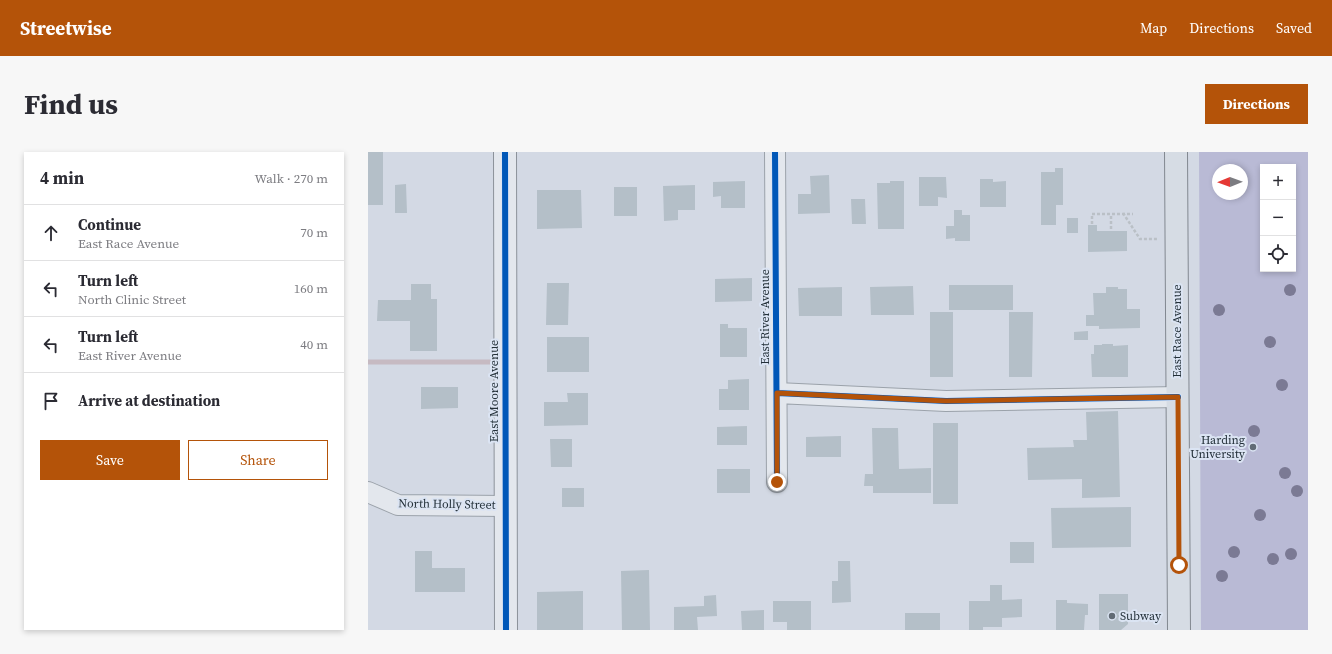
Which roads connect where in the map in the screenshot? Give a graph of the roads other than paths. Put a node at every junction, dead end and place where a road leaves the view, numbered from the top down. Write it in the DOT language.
graph roads {
  1 [pos="505,152"];
  2 [pos="775,152"];
  3 [pos="1176,152"];
  4 [pos="777,393"];
  5 [pos="1178,397"];
  6 [pos="777,482"];
  7 [pos="368,492"];
  8 [pos="505,506"];
  9 [pos="506,630"];
  10 [pos="1179,630"];
  1 -- 8 [label="street, East Moore Avenue"];
  2 -- 4 [label="street, East River Avenue"];
  3 -- 5 [label="main road, East Race Avenue"];
  4 -- 5 [label="street"];
  4 -- 6 [label="street, East River Avenue"];
  5 -- 10 [label="main road, East Race Avenue"];
  7 -- 8 [label="street, North Holly Street"];
  8 -- 9 [label="street, East Moore Avenue"];
}
